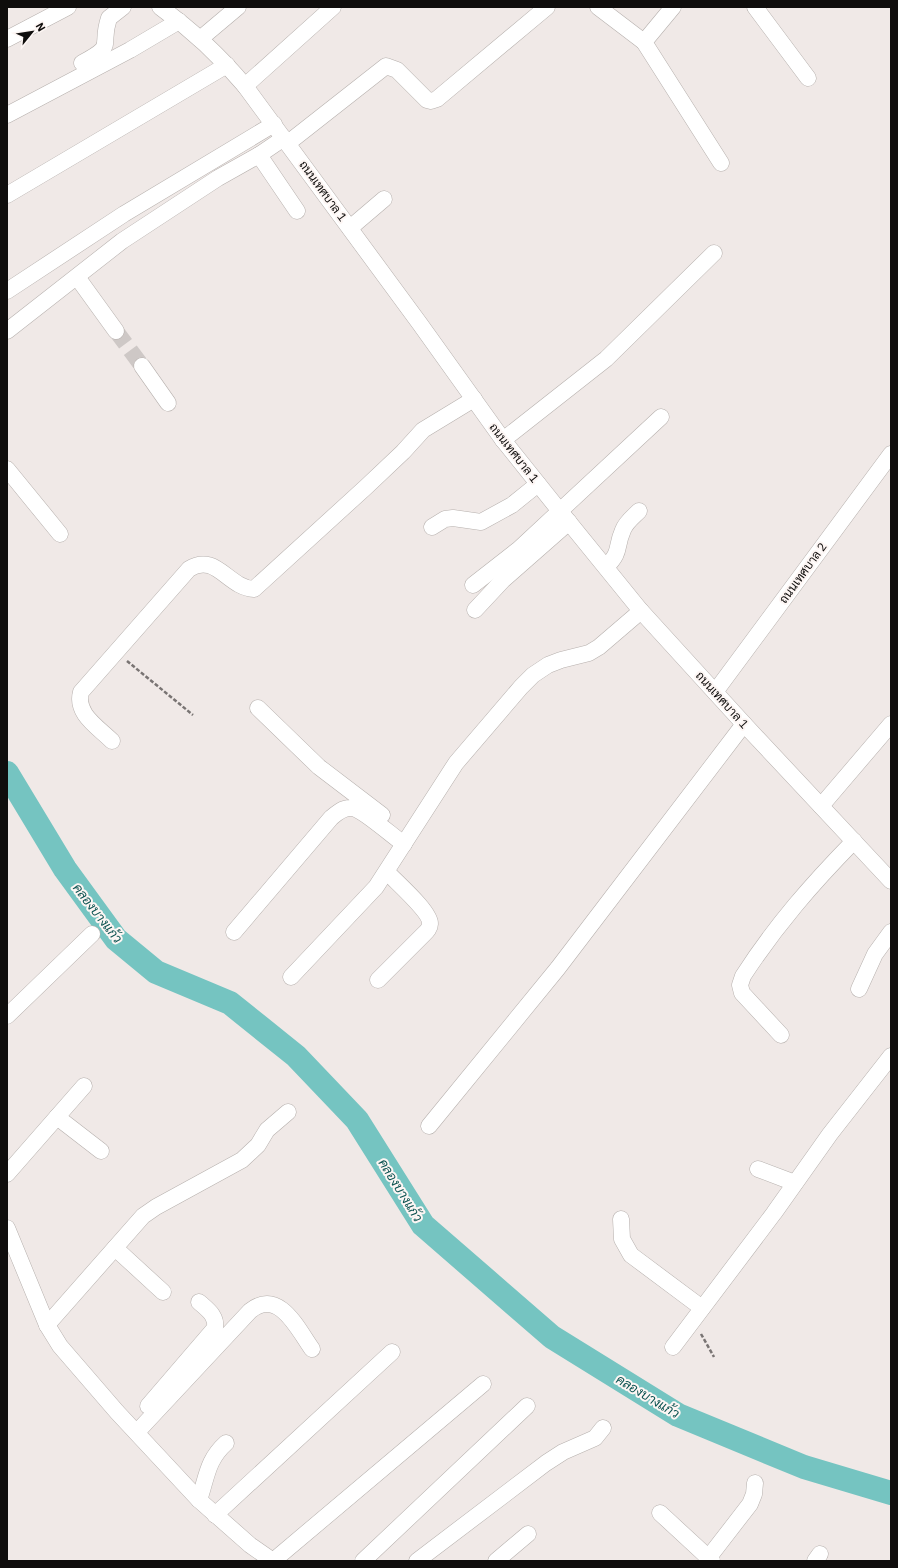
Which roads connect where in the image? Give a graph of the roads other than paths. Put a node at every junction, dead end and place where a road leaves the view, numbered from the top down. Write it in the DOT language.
graph roads {
  1 [pos="68,7"];
  2 [pos="123,7"];
  3 [pos="160,7"];
  4 [pos="238,7"];
  5 [pos="333,7"];
  6 [pos="547,7"];
  7 [pos="598,7"];
  8 [pos="673,7"];
  9 [pos="755,7"];
  10 [pos="179,20"];
  11 [pos="7,39"];
  12 [pos="200,39"];
  13 [pos="644,42"];
  14 [pos="227,65"];
  15 [pos="808,78"];
  16 [pos="245,86"];
  17 [pos="7,104"];
  18 [pos="7,115"];
  19 [pos="274,124"];
  20 [pos="286,140"];
  21 [pos="259,155"];
  22 [pos="721,163"];
  23 [pos="7,195"];
  24 [pos="384,199"];
  25 [pos="297,211"];
  26 [pos="350,228"];
  27 [pos="714,253"];
  28 [pos="77,277"];
  29 [pos="7,291"];
  30 [pos="7,331"];
  31 [pos="116,331"];
  32 [pos="142,366"];
  33 [pos="474,399"];
  34 [pos="168,403"];
  35 [pos="661,416"];
  36 [pos="502,440"];
  37 [pos="891,454"];
  38 [pos="10,479"];
  39 [pos="538,484"];
  40 [pos="639,511"];
  41 [pos="564,516"];
  42 [pos="432,527"];
  43 [pos="60,534"];
  44 [pos="606,567"];
  45 [pos="473,585"];
  46 [pos="476,610"];
  47 [pos="641,610"];
  48 [pos="715,692"];
  49 [pos="258,708"];
  50 [pos="744,724"];
  51 [pos="891,724"];
  52 [pos="112,741"];
  53 [pos="821,806"];
  54 [pos="406,841"];
  55 [pos="854,841"];
  56 [pos="387,872"];
  57 [pos="891,880"];
  58 [pos="234,932"];
  59 [pos="891,932"];
  60 [pos="92,934"];
  61 [pos="291,977"];
  62 [pos="378,980"];
  63 [pos="859,988"];
  64 [pos="7,1016"];
  65 [pos="781,1035"];
  66 [pos="891,1056"];
  67 [pos="84,1086"];
  68 [pos="288,1112"];
  69 [pos="57,1117"];
  70 [pos="429,1126"];
  71 [pos="101,1151"];
  72 [pos="758,1169"];
  73 [pos="7,1174"];
  74 [pos="795,1183"];
  75 [pos="621,1220"];
  76 [pos="7,1228"];
  77 [pos="115,1248"];
  78 [pos="163,1292"];
  79 [pos="199,1302"];
  80 [pos="698,1314"];
  81 [pos="47,1325"];
  82 [pos="673,1347"];
  83 [pos="312,1349"];
  84 [pos="392,1352"];
  85 [pos="483,1384"];
  86 [pos="527,1406"];
  87 [pos="603,1428"];
  88 [pos="134,1429"];
  89 [pos="226,1443"];
  90 [pos="755,1484"];
  91 [pos="199,1500"];
  92 [pos="660,1513"];
  93 [pos="215,1515"];
  94 [pos="528,1534"];
  95 [pos="711,1559"];
  96 [pos="273,1561"];
  97 [pos="364,1561"];
  98 [pos="417,1561"];
  99 [pos="496,1561"];
  1 -- 11 [label="street"];
  2 -- 17 [label="street"];
  3 -- 10 [label="street, ถนนเทศบาล 1"];
  4 -- 12 [label="street"];
  5 -- 16 [label="street"];
  6 -- 20 [label="street"];
  7 -- 13 [label="street"];
  8 -- 13 [label="street"];
  9 -- 15 [label="street"];
  10 -- 12 [label="street, ถนนเทศบาล 1"];
  10 -- 18 [label="street"];
  12 -- 14 [label="street, ถนนเทศบาล 1"];
  13 -- 22 [label="street"];
  14 -- 16 [label="street, ถนนเทศบาล 1"];
  14 -- 23 [label="street"];
  16 -- 19 [label="street, ถนนเทศบาล 1"];
  19 -- 20 [label="street, ถนนเทศบาล 1"];
  19 -- 29 [label="street"];
  20 -- 21 [label="street"];
  20 -- 26 [label="street, ถนนเทศบาล 1"];
  21 -- 25 [label="street"];
  21 -- 28 [label="street"];
  24 -- 26 [label="street"];
  26 -- 33 [label="street, ถนนเทศบาล 1"];
  27 -- 36 [label="street"];
  28 -- 30 [label="street"];
  28 -- 31 [label="street"];
  32 -- 34 [label="street"];
  33 -- 36 [label="street, ถนนเทศบาล 1"];
  33 -- 52 [label="street"];
  35 -- 41 [label="street"];
  36 -- 39 [label="street, ถนนเทศบาล 1"];
  37 -- 48 [label="street, ถนนเทศบาล 2"];
  38 -- 43 [label="street"];
  39 -- 41 [label="street, ถนนเทศบาล 1"];
  39 -- 42 [label="street"];
  40 -- 44 [label="street"];
  41 -- 44 [label="street, ถนนเทศบาล 1"];
  41 -- 45 [label="street"];
  41 -- 46 [label="street"];
  44 -- 47 [label="street, ถนนเทศบาล 1"];
  47 -- 48 [label="street, ถนนเทศบาล 1"];
  47 -- 54 [label="street"];
  48 -- 50 [label="street, ถนนเทศบาล 1"];
  49 -- 54 [label="street"];
  50 -- 53 [label="street, ถนนเทศบาล 1"];
  50 -- 70 [label="street"];
  51 -- 53 [label="street"];
  53 -- 55 [label="street, ถนนเทศบาล 1"];
  54 -- 56 [label="street"];
  54 -- 58 [label="street"];
  55 -- 57 [label="street, ถนนเทศบาล 1"];
  55 -- 65 [label="street"];
  56 -- 61 [label="street"];
  56 -- 62 [label="street"];
  59 -- 63 [label="street"];
  60 -- 64 [label="street"];
  66 -- 74 [label="street"];
  67 -- 69 [label="street"];
  68 -- 77 [label="street"];
  69 -- 71 [label="street"];
  69 -- 73 [label="street"];
  72 -- 74 [label="street"];
  74 -- 80 [label="street"];
  75 -- 80 [label="street"];
  76 -- 81 [label="street"];
  77 -- 78 [label="street"];
  77 -- 81 [label="street"];
  79 -- 88 [label="street"];
  80 -- 82 [label="street"];
  81 -- 88 [label="street"];
  83 -- 88 [label="street"];
  84 -- 93 [label="street"];
  85 -- 96 [label="street"];
  86 -- 97 [label="street"];
  87 -- 98 [label="street"];
  88 -- 91 [label="street"];
  89 -- 91 [label="street"];
  90 -- 95 [label="street"];
  91 -- 93 [label="street"];
  92 -- 95 [label="street"];
  93 -- 96 [label="street"];
  94 -- 99 [label="street"];
}
